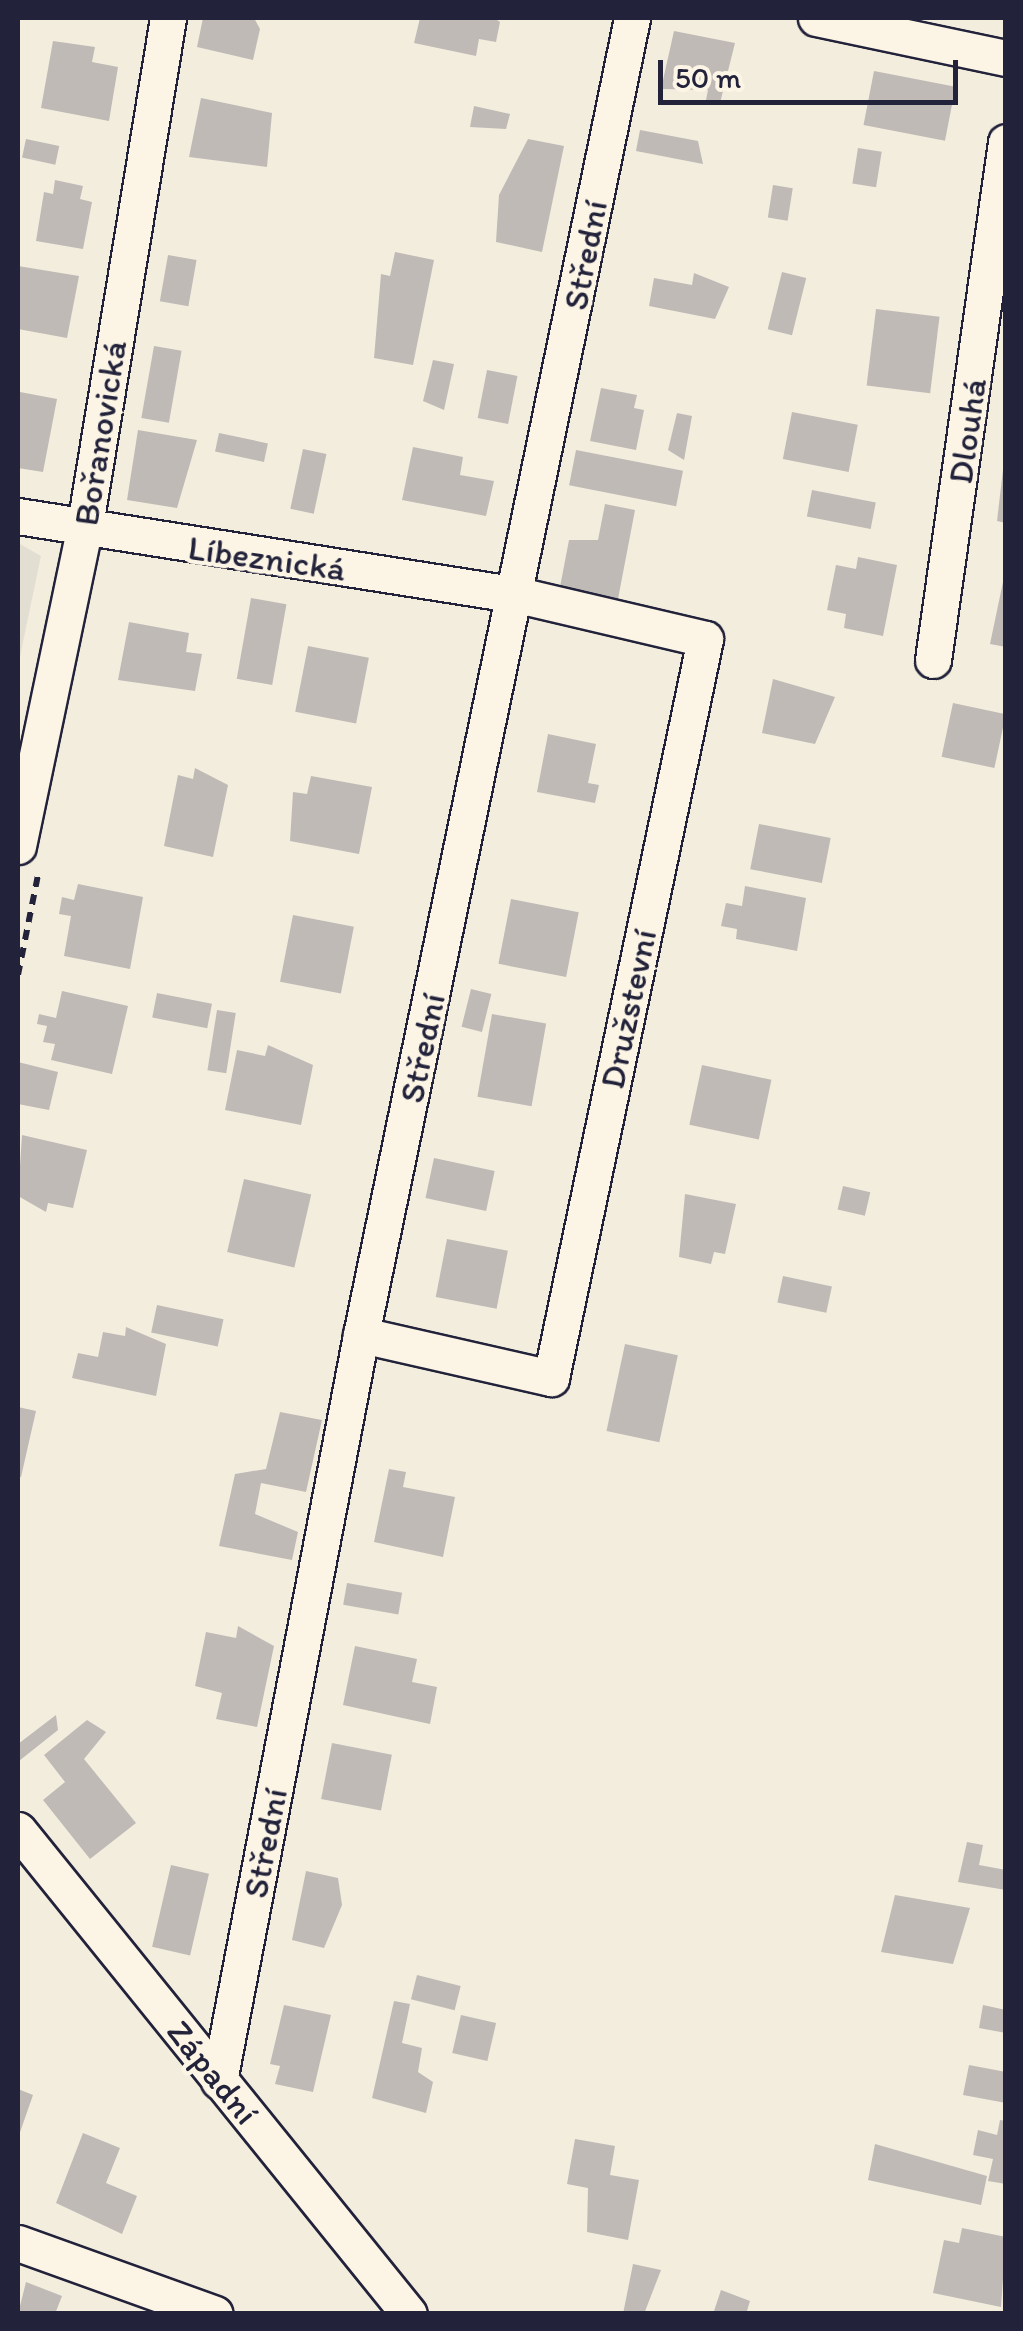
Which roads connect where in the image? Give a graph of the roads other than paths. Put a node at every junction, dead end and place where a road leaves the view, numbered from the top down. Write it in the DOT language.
graph roads {
  1 [pos="168,18"];
  2 [pos="632,18"];
  3 [pos="816,18"];
  4 [pos="1006,58"];
  5 [pos="1006,142"];
  6 [pos="18,516"];
  7 [pos="84,531"];
  8 [pos="518,595"];
  9 [pos="932,660"];
  10 [pos="18,846"];
  11 [pos="361,1336"];
  12 [pos="18,1830"];
  13 [pos="220,2081"];
  14 [pos="18,2243"];
  15 [pos="215,2314"];
  16 [pos="409,2314"];
  1 -- 7 [label="street, Bořanovická"];
  2 -- 8 [label="street, Střední"];
  3 -- 4 [label="street"];
  5 -- 9 [label="street, Dlouhá"];
  6 -- 7 [label="street, Líbeznická"];
  7 -- 8 [label="street, Líbeznická"];
  7 -- 10 [label="street, Bořanovická"];
  8 -- 11 [label="street, Střední"];
  8 -- 11 [label="street, Družstevní"];
  11 -- 13 [label="street, Střední"];
  12 -- 13 [label="street, Západní"];
  13 -- 16 [label="street, Západní"];
  14 -- 15 [label="street"];
}
